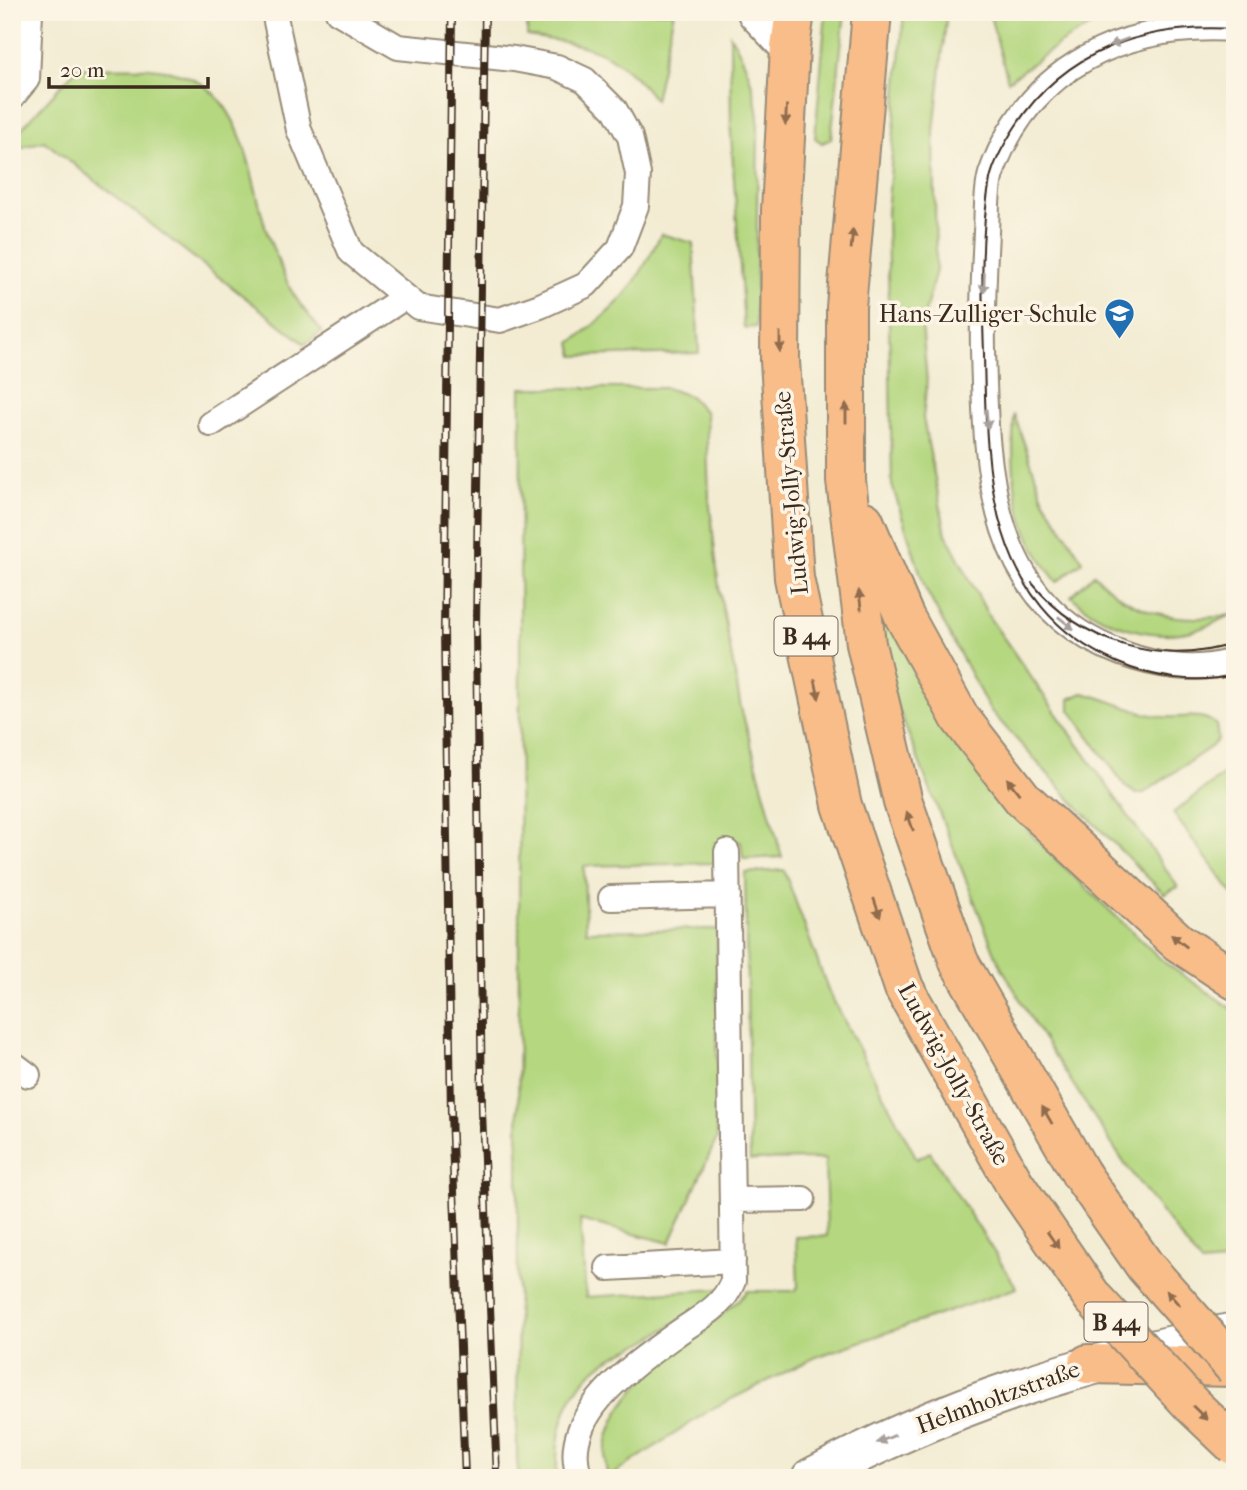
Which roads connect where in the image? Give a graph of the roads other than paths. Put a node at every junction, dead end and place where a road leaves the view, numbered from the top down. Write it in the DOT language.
graph roads {
  1 [pos="30,12"];
  2 [pos="274,12"];
  3 [pos="338,12"];
  4 [pos="757,12"];
  5 [pos="872,12"];
  6 [pos="792,29"];
  7 [pos="1235,29"];
  8 [pos="12,97"];
  9 [pos="405,297"];
  10 [pos="211,424"];
  11 [pos="846,481"];
  12 [pos="1235,660"];
  13 [pos="727,852"];
  14 [pos="728,895"];
  15 [pos="611,898"];
  16 [pos="1235,980"];
  17 [pos="803,1199"];
  18 [pos="732,1200"];
  19 [pos="733,1261"];
  20 [pos="608,1268"];
  21 [pos="1235,1332"];
  22 [pos="1088,1364"];
  23 [pos="1235,1367"];
  24 [pos="1235,1446"];
  25 [pos="580,1478"];
  26 [pos="811,1478"];
  1 -- 8 [label="lane"];
  2 -- 9 [label="lane"];
  3 -- 9 [label="lane"];
  4 -- 6 [label="street"];
  11 -- 5 [label="main road, B 44, one-way"];
  6 -- 24 [label="main road, Ludwig-Jolly-Straße / B 44, one-way, bridge"];
  7 -- 12 [label="lane, one-way"];
  9 -- 10 [label="lane"];
  16 -- 11 [label="main road, one-way"];
  23 -- 11 [label="main road, B 44, one-way, bridge"];
  13 -- 14 [label="lane"];
  14 -- 15 [label="lane"];
  14 -- 18 [label="lane"];
  17 -- 18 [label="lane"];
  18 -- 19 [label="lane"];
  19 -- 20 [label="lane"];
  19 -- 25 [label="lane"];
  21 -- 22 [label="street, Helmholtzstraße"];
  22 -- 23 [label="main road"];
  22 -- 26 [label="street, Helmholtzstraße, one-way"];
}
